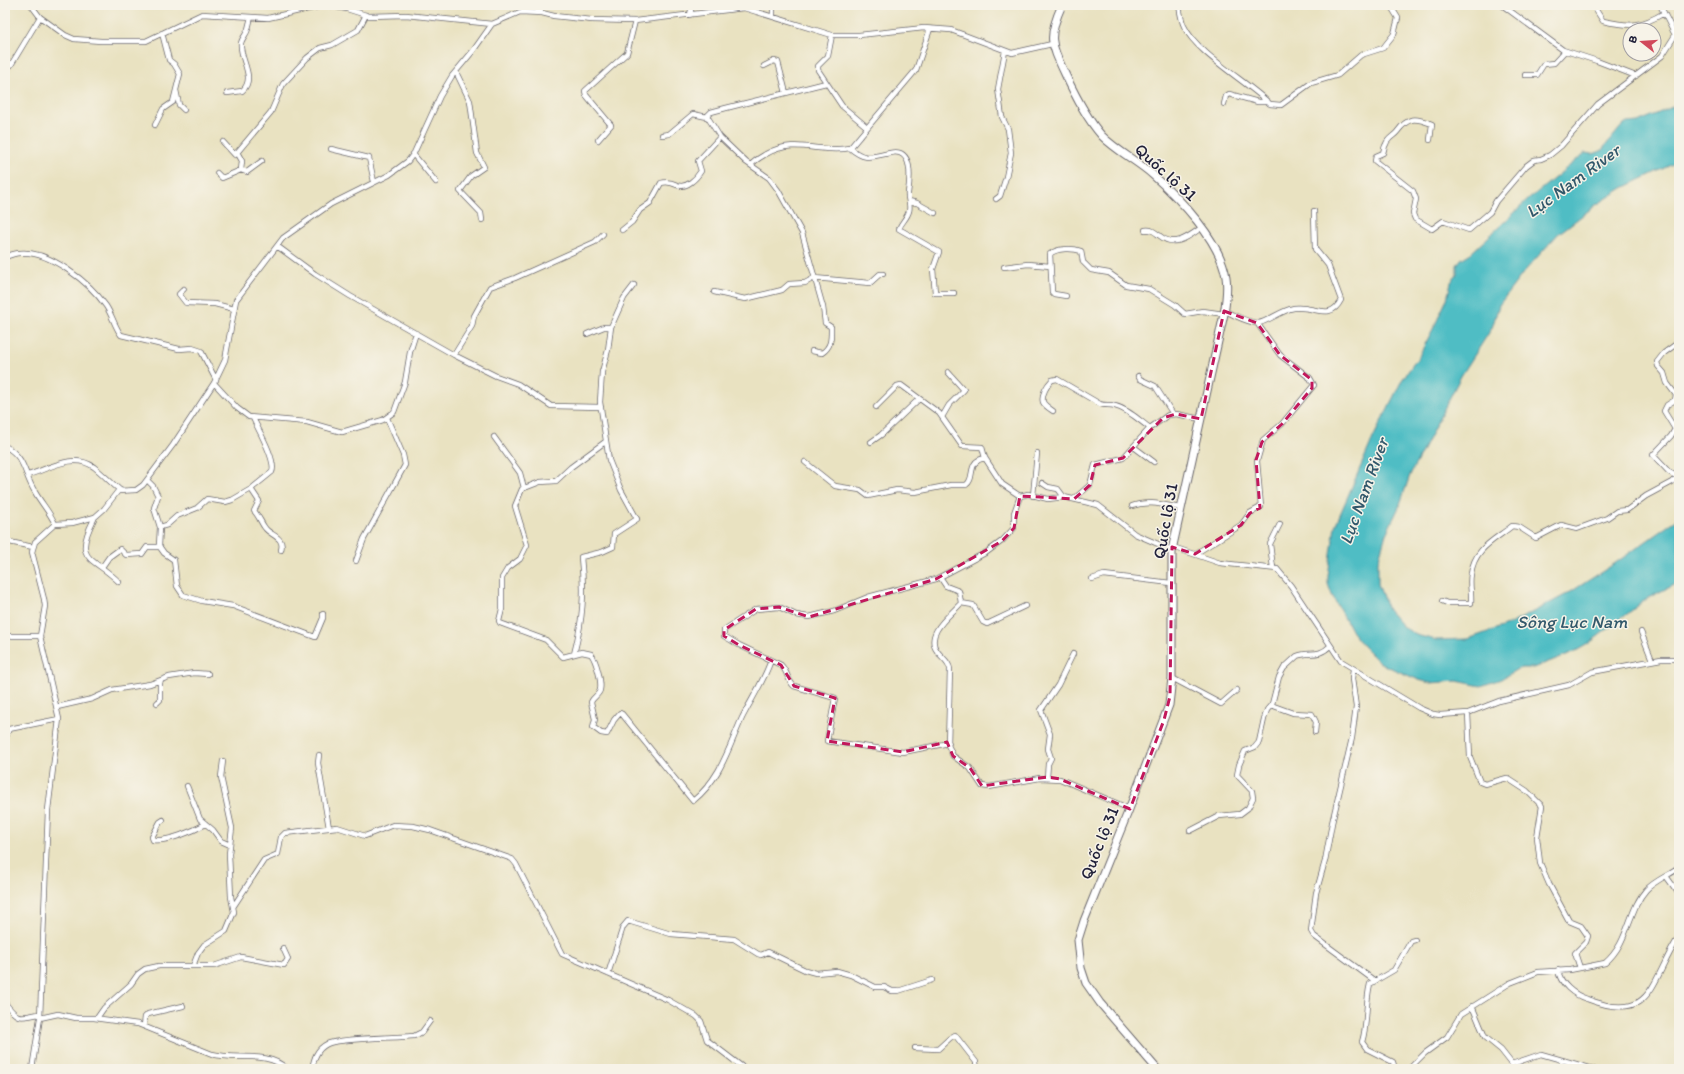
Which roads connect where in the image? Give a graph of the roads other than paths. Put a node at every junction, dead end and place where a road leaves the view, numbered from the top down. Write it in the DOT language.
graph roads {
  1 [pos="31,5"];
  2 [pos="298,5"];
  3 [pos="324,5"];
  4 [pos="533,5"];
  5 [pos="692,5"];
  6 [pos="773,5"];
  7 [pos="1062,5"];
  8 [pos="1179,5"];
  9 [pos="1390,5"];
  10 [pos="1502,5"];
  11 [pos="1660,5"];
  12 [pos="1596,10"];
  13 [pos="300,11"];
  14 [pos="542,13"];
  15 [pos="1664,13"];
  16 [pos="690,15"];
  17 [pos="366,16"];
  18 [pos="40,17"];
  19 [pos="251,17"];
  20 [pos="773,17"];
  21 [pos="635,21"];
  22 [pos="492,24"];
  23 [pos="930,29"];
  24 [pos="1679,29"];
  25 [pos="162,33"];
  26 [pos="832,35"];
  27 [pos="1675,35"];
  28 [pos="1052,44"];
  29 [pos="1005,51"];
  30 [pos="1565,51"];
  31 [pos="764,66"];
  32 [pos="5,69"];
  33 [pos="456,72"];
  34 [pos="1525,75"];
  35 [pos="1636,76"];
  36 [pos="826,83"];
  37 [pos="176,90"];
  38 [pos="227,93"];
  39 [pos="786,93"];
  40 [pos="1268,102"];
  41 [pos="1224,104"];
  42 [pos="184,110"];
  43 [pos="707,117"];
  44 [pos="155,125"];
  45 [pos="867,127"];
  46 [pos="662,135"];
  47 [pos="720,137"];
  48 [pos="598,140"];
  49 [pos="1430,140"];
  50 [pos="223,142"];
  51 [pos="850,148"];
  52 [pos="331,149"];
  53 [pos="237,152"];
  54 [pos="413,154"];
  55 [pos="262,161"];
  56 [pos="751,165"];
  57 [pos="241,170"];
  58 [pos="217,173"];
  59 [pos="374,182"];
  60 [pos="436,182"];
  61 [pos="996,199"];
  62 [pos="909,201"];
  63 [pos="1314,211"];
  64 [pos="935,213"];
  65 [pos="482,220"];
  66 [pos="1201,228"];
  67 [pos="622,230"];
  68 [pos="1145,230"];
  69 [pos="603,234"];
  70 [pos="277,246"];
  71 [pos="5,257"];
  72 [pos="1050,266"];
  73 [pos="1004,267"];
  74 [pos="884,274"];
  75 [pos="814,278"];
  76 [pos="634,285"];
  77 [pos="184,289"];
  78 [pos="714,292"];
  79 [pos="954,292"];
  80 [pos="1066,296"];
  81 [pos="234,309"];
  82 [pos="1224,312"];
  83 [pos="1257,323"];
  84 [pos="611,327"];
  85 [pos="416,333"];
  86 [pos="587,334"];
  87 [pos="1679,342"];
  88 [pos="812,352"];
  89 [pos="454,355"];
  90 [pos="948,372"];
  91 [pos="1138,376"];
  92 [pos="215,382"];
  93 [pos="919,399"];
  94 [pos="601,407"];
  95 [pos="876,408"];
  96 [pos="1053,411"];
  97 [pos="1173,414"];
  98 [pos="942,417"];
  99 [pos="253,418"];
  100 [pos="387,418"];
  101 [pos="1201,419"];
  102 [pos="1150,428"];
  103 [pos="494,437"];
  104 [pos="605,442"];
  105 [pos="870,442"];
  106 [pos="5,446"];
  107 [pos="1134,447"];
  108 [pos="1038,453"];
  109 [pos="985,458"];
  110 [pos="805,462"];
  111 [pos="1154,462"];
  112 [pos="28,475"];
  113 [pos="1678,475"];
  114 [pos="147,480"];
  115 [pos="1042,482"];
  116 [pos="524,488"];
  117 [pos="251,489"];
  118 [pos="120,490"];
  119 [pos="1020,496"];
  120 [pos="1033,496"];
  121 [pos="1064,497"];
  122 [pos="1074,499"];
  123 [pos="1132,506"];
  124 [pos="1181,508"];
  125 [pos="91,518"];
  126 [pos="55,524"];
  127 [pos="1280,524"];
  128 [pos="160,527"];
  129 [pos="5,541"];
  130 [pos="33,547"];
  131 [pos="160,547"];
  132 [pos="1172,549"];
  133 [pos="281,550"];
  134 [pos="1195,554"];
  135 [pos="356,561"];
  136 [pos="102,568"];
  137 [pos="1273,568"];
  138 [pos="940,577"];
  139 [pos="1092,579"];
  140 [pos="119,582"];
  141 [pos="1171,583"];
  142 [pos="1442,602"];
  143 [pos="961,603"];
  144 [pos="1025,606"];
  145 [pos="323,614"];
  146 [pos="1641,632"];
  147 [pos="5,636"];
  148 [pos="40,636"];
  149 [pos="1330,646"];
  150 [pos="574,654"];
  151 [pos="1073,654"];
  152 [pos="1679,659"];
  153 [pos="771,660"];
  154 [pos="1652,660"];
  155 [pos="1353,669"];
  156 [pos="208,674"];
  157 [pos="1172,678"];
  158 [pos="160,681"];
  159 [pos="1237,690"];
  160 [pos="156,703"];
  161 [pos="1271,705"];
  162 [pos="57,707"];
  163 [pos="1468,713"];
  164 [pos="59,719"];
  165 [pos="1315,732"];
  166 [pos="5,739"];
  167 [pos="949,743"];
  168 [pos="319,755"];
  169 [pos="223,761"];
  170 [pos="1047,778"];
  171 [pos="187,786"];
  172 [pos="1130,809"];
  173 [pos="163,820"];
  174 [pos="206,824"];
  175 [pos="329,828"];
  176 [pos="1190,831"];
  177 [pos="230,845"];
  178 [pos="1679,868"];
  179 [pos="1666,876"];
  180 [pos="1679,894"];
  181 [pos="233,907"];
  182 [pos="1679,937"];
  183 [pos="1416,940"];
  184 [pos="283,948"];
  185 [pos="192,966"];
  186 [pos="1580,968"];
  187 [pos="1558,970"];
  188 [pos="608,974"];
  189 [pos="932,980"];
  190 [pos="1375,981"];
  191 [pos="5,1003"];
  192 [pos="183,1006"];
  193 [pos="1472,1006"];
  194 [pos="40,1016"];
  195 [pos="97,1018"];
  196 [pos="430,1021"];
  197 [pos="144,1026"];
  198 [pos="915,1048"];
  199 [pos="1577,1066"];
  200 [pos="32,1069"];
  201 [pos="287,1069"];
  202 [pos="312,1069"];
  203 [pos="744,1069"];
  204 [pos="978,1069"];
  205 [pos="1157,1069"];
  206 [pos="1395,1069"];
  207 [pos="1409,1069"];
  208 [pos="1593,1069"];
  1 -- 18 [label="street"];
  2 -- 13 [label="street"];
  3 -- 13 [label="street"];
  3 -- 17 [label="street"];
  4 -- 14 [label="street"];
  5 -- 16 [label="street"];
  6 -- 20 [label="street"];
  7 -- 28 [label="highway, Quốc lộ 31"];
  8 -- 40 [label="street"];
  9 -- 40 [label="street"];
  10 -- 30 [label="street"];
  11 -- 15 [label="street"];
  12 -- 15 [label="street"];
  13 -- 19 [label="street"];
  14 -- 21 [label="street"];
  14 -- 22 [label="street"];
  15 -- 27 [label="street"];
  16 -- 20 [label="street"];
  16 -- 21 [label="street"];
  17 -- 22 [label="street"];
  17 -- 53 [label="street"];
  18 -- 25 [label="street"];
  18 -- 32 [label="street"];
  19 -- 25 [label="street"];
  19 -- 38 [label="street"];
  20 -- 26 [label="street"];
  21 -- 48 [label="street"];
  22 -- 33 [label="street"];
  23 -- 26 [label="street"];
  23 -- 29 [label="street"];
  23 -- 45 [label="street"];
  24 -- 27 [label="street"];
  25 -- 37 [label="street"];
  26 -- 36 [label="street"];
  27 -- 35 [label="street"];
  28 -- 29 [label="street"];
  28 -- 66 [label="highway, Quốc lộ 31"];
  29 -- 61 [label="street"];
  30 -- 34 [label="street"];
  30 -- 35 [label="street"];
  31 -- 39 [label="street"];
  33 -- 54 [label="street"];
  33 -- 65 [label="street"];
  35 -- 49 [label="street"];
  36 -- 39 [label="street"];
  36 -- 45 [label="street"];
  37 -- 42 [label="street"];
  37 -- 44 [label="street"];
  39 -- 43 [label="street"];
  40 -- 41 [label="street"];
  43 -- 46 [label="street"];
  43 -- 47 [label="street"];
  45 -- 51 [label="street"];
  47 -- 56 [label="street"];
  47 -- 67 [label="street"];
  50 -- 53 [label="street"];
  51 -- 56 [label="street"];
  51 -- 62 [label="street"];
  52 -- 59 [label="street"];
  53 -- 57 [label="street"];
  54 -- 59 [label="street"];
  54 -- 60 [label="street"];
  55 -- 57 [label="street"];
  56 -- 75 [label="street"];
  57 -- 58 [label="street"];
  59 -- 70 [label="street"];
  62 -- 64 [label="street"];
  62 -- 79 [label="street"];
  63 -- 83 [label="street"];
  66 -- 68 [label="street"];
  66 -- 82 [label="highway, Quốc lộ 31"];
  69 -- 89 [label="street"];
  70 -- 81 [label="street"];
  70 -- 85 [label="street"];
  71 -- 92 [label="street"];
  72 -- 73 [label="street"];
  72 -- 80 [label="street"];
  72 -- 82 [label="street"];
  74 -- 75 [label="street"];
  75 -- 78 [label="street"];
  75 -- 88 [label="street"];
  76 -- 84 [label="street"];
  77 -- 81 [label="street"];
  81 -- 92 [label="street"];
  82 -- 83 [label="street"];
  82 -- 101 [label="highway, Quốc lộ 31"];
  83 -- 134 [label="street"];
  84 -- 86 [label="street"];
  84 -- 94 [label="street"];
  85 -- 89 [label="street"];
  85 -- 100 [label="street"];
  87 -- 113 [label="street"];
  89 -- 94 [label="street"];
  90 -- 98 [label="street"];
  91 -- 97 [label="street"];
  92 -- 99 [label="street"];
  92 -- 114 [label="street"];
  93 -- 95 [label="street"];
  93 -- 98 [label="street"];
  93 -- 105 [label="street"];
  94 -- 104 [label="street"];
  96 -- 102 [label="street"];
  97 -- 101 [label="street"];
  97 -- 102 [label="street"];
  98 -- 109 [label="street"];
  99 -- 100 [label="street"];
  99 -- 117 [label="street"];
  100 -- 135 [label="street"];
  101 -- 124 [label="highway, Quốc lộ 31"];
  102 -- 107 [label="street"];
  103 -- 116 [label="street"];
  104 -- 116 [label="street"];
  104 -- 150 [label="street"];
  106 -- 112 [label="street"];
  107 -- 111 [label="street"];
  107 -- 122 [label="street"];
  108 -- 120 [label="street"];
  109 -- 110 [label="street"];
  109 -- 119 [label="street"];
  112 -- 118 [label="street"];
  112 -- 126 [label="street"];
  113 -- 142 [label="street"];
  114 -- 118 [label="street"];
  114 -- 128 [label="street"];
  115 -- 121 [label="street"];
  116 -- 150 [label="street"];
  117 -- 128 [label="street"];
  117 -- 133 [label="street"];
  118 -- 125 [label="street"];
  119 -- 120 [label="street"];
  119 -- 138 [label="street"];
  120 -- 121 [label="street"];
  121 -- 122 [label="street"];
  122 -- 132 [label="street"];
  123 -- 124 [label="street"];
  124 -- 132 [label="highway, Quốc lộ 31"];
  125 -- 126 [label="street"];
  125 -- 136 [label="street"];
  126 -- 130 [label="street"];
  127 -- 137 [label="street"];
  128 -- 131 [label="street"];
  129 -- 130 [label="street"];
  130 -- 148 [label="street"];
  131 -- 136 [label="street"];
  131 -- 145 [label="street"];
  132 -- 134 [label="street"];
  132 -- 141 [label="highway, Quốc lộ 31"];
  134 -- 137 [label="street"];
  136 -- 140 [label="street"];
  137 -- 149 [label="street"];
  138 -- 143 [label="street"];
  138 -- 153 [label="street"];
  139 -- 141 [label="street"];
  141 -- 157 [label="highway, Quốc lộ 31"];
  143 -- 144 [label="street"];
  143 -- 167 [label="street"];
  146 -- 154 [label="street"];
  147 -- 148 [label="street"];
  148 -- 162 [label="street"];
  149 -- 155 [label="street"];
  149 -- 161 [label="street"];
  150 -- 153 [label="street"];
  151 -- 170 [label="street"];
  152 -- 154 [label="street"];
  153 -- 167 [label="street"];
  154 -- 163 [label="street"];
  155 -- 163 [label="street"];
  155 -- 190 [label="street"];
  156 -- 158 [label="street"];
  157 -- 159 [label="street"];
  157 -- 172 [label="highway, Quốc lộ 31"];
  158 -- 160 [label="street"];
  158 -- 162 [label="street"];
  161 -- 165 [label="street"];
  161 -- 176 [label="street"];
  162 -- 164 [label="street"];
  163 -- 186 [label="street"];
  164 -- 166 [label="street"];
  164 -- 194 [label="street"];
  167 -- 170 [label="street"];
  168 -- 175 [label="street"];
  169 -- 177 [label="street"];
  170 -- 172 [label="street"];
  171 -- 174 [label="street"];
  172 -- 205 [label="highway, Quốc lộ 31"];
  173 -- 174 [label="street"];
  174 -- 177 [label="street"];
  175 -- 181 [label="street"];
  175 -- 188 [label="street"];
  177 -- 181 [label="street"];
  178 -- 179 [label="street"];
  179 -- 180 [label="street"];
  179 -- 186 [label="street"];
  181 -- 185 [label="street"];
  182 -- 187 [label="street"];
  183 -- 190 [label="street"];
  184 -- 185 [label="street"];
  185 -- 195 [label="street"];
  186 -- 187 [label="street"];
  187 -- 193 [label="street"];
  188 -- 189 [label="street"];
  188 -- 203 [label="street"];
  190 -- 206 [label="street"];
  191 -- 194 [label="street"];
  192 -- 197 [label="street"];
  193 -- 199 [label="street"];
  193 -- 207 [label="street"];
  194 -- 195 [label="street"];
  194 -- 200 [label="street"];
  195 -- 197 [label="street"];
  196 -- 202 [label="street"];
  197 -- 201 [label="street"];
  198 -- 204 [label="street"];
  199 -- 208 [label="street"];
}
